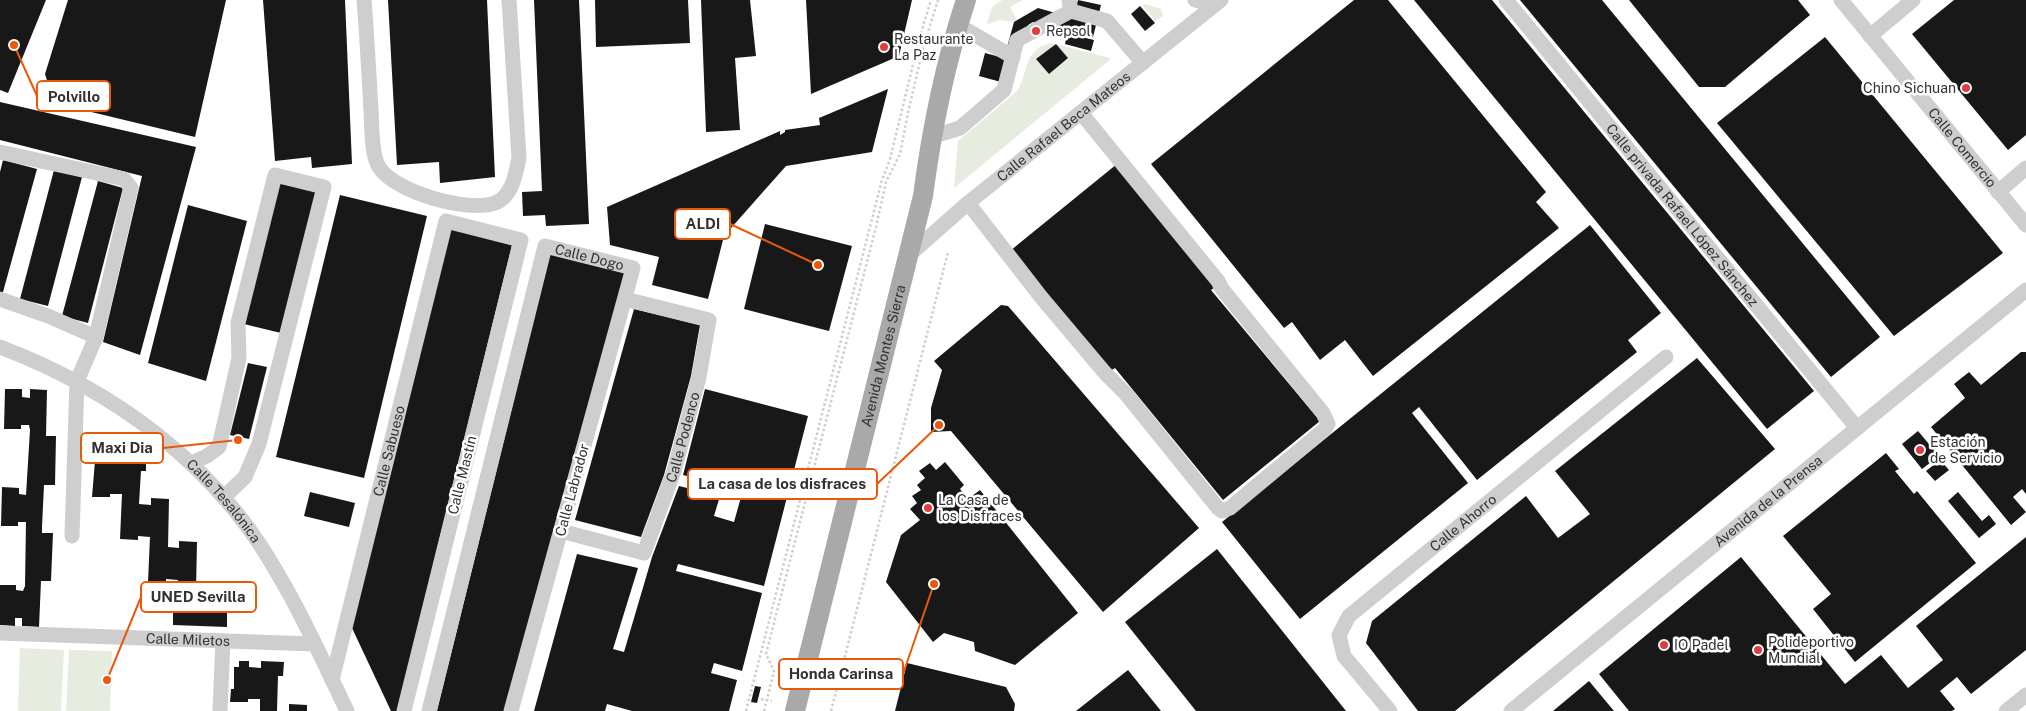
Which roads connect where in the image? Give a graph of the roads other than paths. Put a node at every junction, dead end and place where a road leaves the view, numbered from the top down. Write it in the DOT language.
graph roads {
  1 [pos="364,0"];
  2 [pos="509,0"];
  3 [pos="966,0"];
  4 [pos="1195,0"];
  5 [pos="1506,0"];
  6 [pos="1841,0"];
  7 [pos="1913,0"];
  8 [pos="1218,3"];
  9 [pos="1070,5"];
  10 [pos="958,25"];
  11 [pos="1870,36"];
  12 [pos="1013,57"];
  13 [pos="1143,63"];
  14 [pos="1081,113"];
  15 [pos="931,137"];
  16 [pos="0,152"];
  17 [pos="2026,168"];
  18 [pos="1998,192"];
  19 [pos="968,204"];
  20 [pos="2026,225"];
  21 [pos="521,240"];
  22 [pos="545,246"];
  23 [pos="909,255"];
  24 [pos="633,268"];
  25 [pos="2026,290"];
  26 [pos="0,299"];
  27 [pos="624,299"];
  28 [pos="96,337"];
  29 [pos="0,347"];
  30 [pos="1666,357"];
  31 [pos="77,381"];
  32 [pos="482,397"];
  33 [pos="506,402"];
  34 [pos="1858,428"];
  35 [pos="191,463"];
  36 [pos="224,497"];
  37 [pos="561,531"];
  38 [pos="72,536"];
  39 [pos="0,633"];
  40 [pos="223,640"];
  41 [pos="314,644"];
  42 [pos="332,680"];
  43 [pos="2026,695"];
  44 [pos="220,711"];
  45 [pos="347,711"];
  46 [pos="404,711"];
  47 [pos="429,711"];
  48 [pos="512,711"];
  49 [pos="795,711"];
  50 [pos="1390,711"];
  51 [pos="1511,711"];
  52 [pos="2006,711"];
  1 -- 2 [label="street"];
  3 -- 10 [label="main road, Avenida Montes Sierra"];
  4 -- 8 [label="street"];
  5 -- 34 [label="street, Calle privada Rafael López Sánchez"];
  6 -- 11 [label="street, Calle Comercio"];
  7 -- 11 [label="street"];
  8 -- 13 [label="street, Calle Rafael Beca Mateos"];
  9 -- 12 [label="street"];
  9 -- 13 [label="street"];
  10 -- 12 [label="street"];
  10 -- 15 [label="main road, Avenida Montes Sierra"];
  11 -- 18 [label="street, Calle Comercio"];
  12 -- 15 [label="street"];
  13 -- 14 [label="street, Calle Rafael Beca Mateos"];
  14 -- 19 [label="street, Calle Rafael Beca Mateos"];
  14 -- 19 [label="street"];
  15 -- 23 [label="main road, Avenida Montes Sierra"];
  16 -- 28 [label="street"];
  17 -- 18 [label="street"];
  18 -- 20 [label="street, Calle Comercio"];
  19 -- 23 [label="street, Calle Rafael Beca Mateos"];
  21 -- 32 [label="street, Calle Mastín"];
  21 -- 42 [label="street, Calle Sabueso"];
  22 -- 24 [label="street, Calle Dogo"];
  22 -- 33 [label="street, Calle Mastín"];
  23 -- 49 [label="main road, Avenida Montes Sierra"];
  24 -- 27 [label="street, Calle Labrador"];
  25 -- 34 [label="street, Avenida de la Prensa"];
  26 -- 28 [label="street"];
  27 -- 37 [label="street, Calle Labrador"];
  27 -- 37 [label="street, Calle Podenco"];
  28 -- 31 [label="street"];
  29 -- 31 [label="street, Calle Tesalónica"];
  30 -- 50 [label="street, Calle Ahorro"];
  31 -- 35 [label="street, Calle Tesalónica"];
  31 -- 38 [label="street"];
  32 -- 33 [label="street"];
  32 -- 46 [label="street, Calle Mastín"];
  33 -- 47 [label="street, Calle Mastín"];
  34 -- 51 [label="street, Avenida de la Prensa"];
  35 -- 36 [label="street, Calle Tesalónica"];
  35 -- 36 [label="street"];
  36 -- 41 [label="street, Calle Tesalónica"];
  37 -- 48 [label="street, Calle Labrador"];
  39 -- 40 [label="street, Calle Miletos"];
  40 -- 41 [label="street, Calle Miletos"];
  40 -- 44 [label="street"];
  41 -- 42 [label="street, Calle Tesalónica"];
  42 -- 45 [label="street, Calle Tesalónica"];
  43 -- 52 [label="street"];
}
